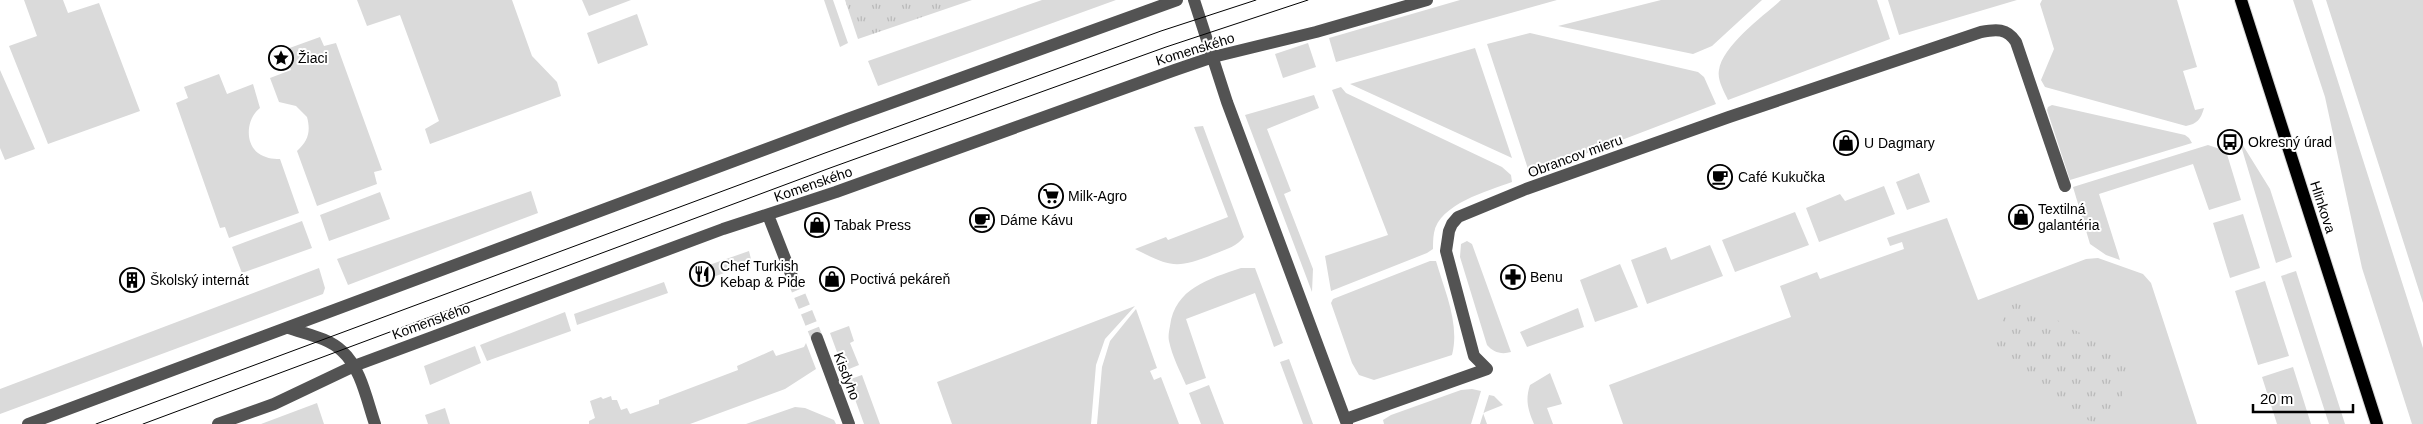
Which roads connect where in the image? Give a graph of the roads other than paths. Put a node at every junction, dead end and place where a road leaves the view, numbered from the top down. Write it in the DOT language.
graph roads {
  1 [pos="1178,0"];
  2 [pos="1194,0"];
  3 [pos="1426,0"];
  4 [pos="2241,0"];
  5 [pos="1213,57"];
  6 [pos="2066,186"];
  7 [pos="768,215"];
  8 [pos="793,278"];
  9 [pos="289,328"];
  10 [pos="817,338"];
  11 [pos="354,366"];
  12 [pos="1346,422"];
  13 [pos="28,424"];
  14 [pos="218,424"];
  15 [pos="375,424"];
  16 [pos="849,424"];
  17 [pos="2376,424"];
  1 -- 9 [label="street"];
  2 -- 5 [label="street, Obrancov mieru"];
  3 -- 5 [label="street, Komenského"];
  4 -- 17 [label="main road, Hlinkova"];
  5 -- 7 [label="street, Komenského"];
  5 -- 12 [label="street, Obrancov mieru"];
  6 -- 12 [label="street, Obrancov mieru"];
  7 -- 8 [label="street"];
  7 -- 11 [label="street, Komenského"];
  9 -- 11 [label="street"];
  9 -- 13 [label="street"];
  10 -- 16 [label="street, Kisdyho"];
  11 -- 14 [label="street, Komenského"];
  11 -- 15 [label="street"];
}
